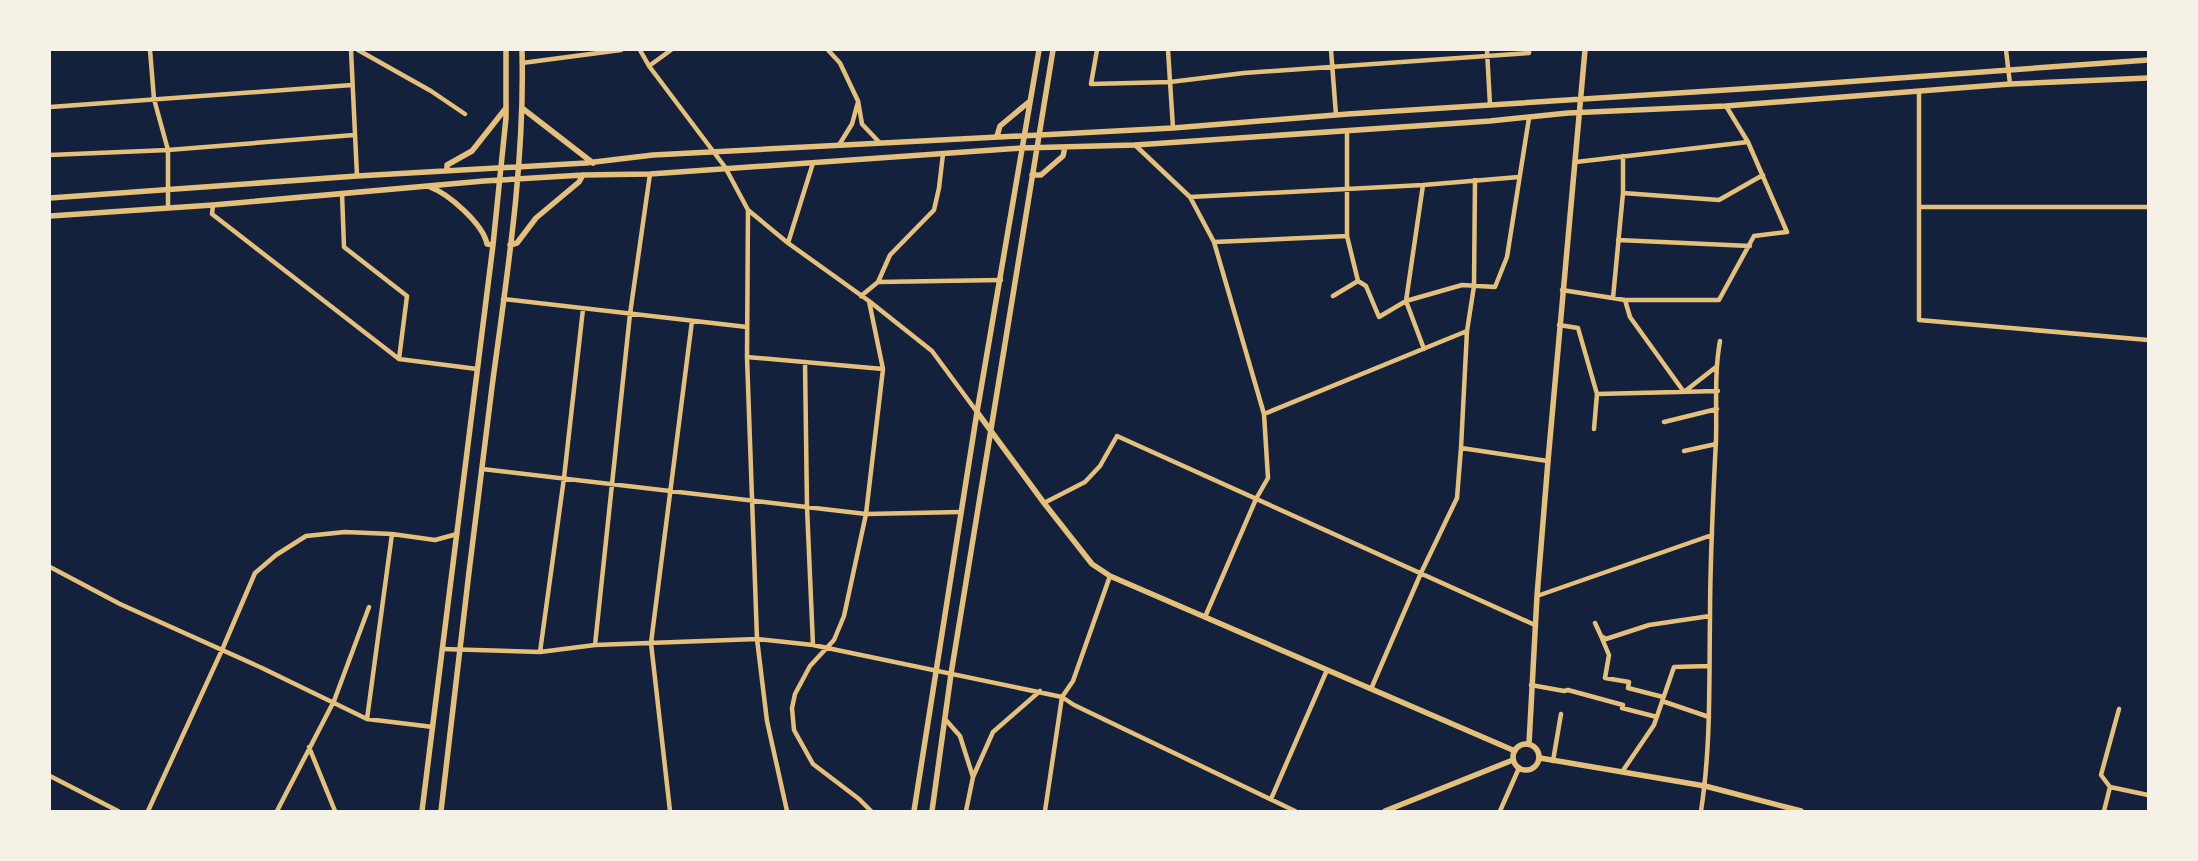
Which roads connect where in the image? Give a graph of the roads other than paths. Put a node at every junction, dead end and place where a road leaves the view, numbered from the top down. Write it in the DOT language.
graph roads {
  1 [pos="150,50"];
  2 [pos="351,50"];
  3 [pos="358,50"];
  4 [pos="506,50"];
  5 [pos="522,50"];
  6 [pos="621,50"];
  7 [pos="640,50"];
  8 [pos="671,50"];
  9 [pos="828,50"];
  10 [pos="1039,50"];
  11 [pos="1053,50"];
  12 [pos="1097,50"];
  13 [pos="1168,50"];
  14 [pos="1331,50"];
  15 [pos="1529,50"];
  16 [pos="1586,50"];
  17 [pos="2006,50"];
  18 [pos="1488,53"];
  19 [pos="2148,60"];
  20 [pos="522,63"];
  21 [pos="649,66"];
  22 [pos="1332,67"];
  23 [pos="2008,70"];
  24 [pos="2148,78"];
  25 [pos="1170,82"];
  26 [pos="2010,84"];
  27 [pos="352,85"];
  28 [pos="1919,92"];
  29 [pos="154,99"];
  30 [pos="1582,99"];
  31 [pos="50,100"];
  32 [pos="858,101"];
  33 [pos="1030,101"];
  34 [pos="1490,105"];
  35 [pos="50,106"];
  36 [pos="1726,106"];
  37 [pos="506,108"];
  38 [pos="522,108"];
  39 [pos="1581,113"];
  40 [pos="465,114"];
  41 [pos="1336,115"];
  42 [pos="1529,118"];
  43 [pos="852,122"];
  44 [pos="862,122"];
  45 [pos="1173,128"];
  46 [pos="1347,132"];
  47 [pos="1039,134"];
  48 [pos="354,135"];
  49 [pos="1024,135"];
  50 [pos="997,136"];
  51 [pos="879,142"];
  52 [pos="1748,142"];
  53 [pos="839,145"];
  54 [pos="1135,145"];
  55 [pos="1065,147"];
  56 [pos="1021,148"];
  57 [pos="1037,148"];
  58 [pos="168,150"];
  59 [pos="714,153"];
  60 [pos="943,154"];
  61 [pos="50,155"];
  62 [pos="1623,156"];
  63 [pos="1576,162"];
  64 [pos="593,163"];
  65 [pos="813,163"];
  66 [pos="518,167"];
  67 [pos="725,167"];
  68 [pos="500,168"];
  69 [pos="447,171"];
  70 [pos="650,174"];
  71 [pos="583,175"];
  72 [pos="1032,175"];
  73 [pos="357,176"];
  74 [pos="1763,176"];
  75 [pos="1520,177"];
  76 [pos="517,179"];
  77 [pos="1475,180"];
  78 [pos="499,181"];
  79 [pos="1423,185"];
  80 [pos="425,186"];
  81 [pos="1347,189"];
  82 [pos="167,190"];
  83 [pos="1623,192"];
  84 [pos="342,193"];
  85 [pos="1190,197"];
  86 [pos="50,198"];
  87 [pos="212,205"];
  88 [pos="1920,207"];
  89 [pos="2148,207"];
  90 [pos="168,208"];
  91 [pos="748,210"];
  92 [pos="50,216"];
  93 [pos="1347,236"];
  94 [pos="1618,240"];
  95 [pos="1214,242"];
  96 [pos="788,243"];
  97 [pos="493,245"];
  98 [pos="510,245"];
  99 [pos="1750,246"];
  100 [pos="1001,280"];
  101 [pos="1358,281"];
  102 [pos="878,282"];
  103 [pos="1474,286"];
  104 [pos="1562,290"];
  105 [pos="861,296"];
  106 [pos="1334,296"];
  107 [pos="1613,298"];
  108 [pos="503,299"];
  109 [pos="1625,300"];
  110 [pos="1406,301"];
  111 [pos="869,302"];
  112 [pos="583,309"];
  113 [pos="630,314"];
  114 [pos="692,321"];
  115 [pos="1560,325"];
  116 [pos="747,327"];
  117 [pos="1466,330"];
  118 [pos="2148,340"];
  119 [pos="1720,341"];
  120 [pos="1424,349"];
  121 [pos="747,358"];
  122 [pos="400,359"];
  123 [pos="805,362"];
  124 [pos="1716,367"];
  125 [pos="884,368"];
  126 [pos="477,369"];
  127 [pos="1718,391"];
  128 [pos="1684,392"];
  129 [pos="1596,394"];
  130 [pos="1717,409"];
  131 [pos="977,412"];
  132 [pos="1264,414"];
  133 [pos="1664,422"];
  134 [pos="1594,429"];
  135 [pos="991,430"];
  136 [pos="1716,444"];
  137 [pos="1461,448"];
  138 [pos="1684,451"];
  139 [pos="1548,461"];
  140 [pos="482,469"];
  141 [pos="564,478"];
  142 [pos="612,484"];
  143 [pos="670,491"];
  144 [pos="1256,498"];
  145 [pos="754,501"];
  146 [pos="1044,503"];
  147 [pos="807,507"];
  148 [pos="961,512"];
  149 [pos="866,514"];
  150 [pos="392,534"];
  151 [pos="457,534"];
  152 [pos="1712,534"];
  153 [pos="50,567"];
  154 [pos="1421,573"];
  155 [pos="1110,576"];
  156 [pos="1537,596"];
  157 [pos="369,607"];
  158 [pos="1710,616"];
  159 [pos="1205,617"];
  160 [pos="1595,623"];
  161 [pos="1535,624"];
  162 [pos="1601,636"];
  163 [pos="757,639"];
  164 [pos="651,643"];
  165 [pos="594,645"];
  166 [pos="813,645"];
  167 [pos="826,648"];
  168 [pos="442,649"];
  169 [pos="222,650"];
  170 [pos="459,650"];
  171 [pos="540,652"];
  172 [pos="1709,666"];
  173 [pos="1327,670"];
  174 [pos="936,671"];
  175 [pos="951,674"];
  176 [pos="1531,685"];
  177 [pos="1371,688"];
  178 [pos="1040,691"];
  179 [pos="1062,697"];
  180 [pos="1663,699"];
  181 [pos="334,701"];
  182 [pos="2119,709"];
  183 [pos="1561,714"];
  184 [pos="1656,717"];
  185 [pos="1709,717"];
  186 [pos="366,719"];
  187 [pos="945,720"];
  188 [pos="432,727"];
  189 [pos="1529,744"];
  190 [pos="309,747"];
  191 [pos="1515,751"];
  192 [pos="1540,758"];
  193 [pos="1513,760"];
  194 [pos="1554,761"];
  195 [pos="1519,768"];
  196 [pos="1622,772"];
  197 [pos="50,776"];
  198 [pos="973,777"];
  199 [pos="1705,786"];
  200 [pos="2110,787"];
  201 [pos="2148,795"];
  202 [pos="1271,799"];
  203 [pos="118,811"];
  204 [pos="148,811"];
  205 [pos="277,811"];
  206 [pos="335,811"];
  207 [pos="422,811"];
  208 [pos="441,811"];
  209 [pos="670,811"];
  210 [pos="787,811"];
  211 [pos="871,811"];
  212 [pos="914,811"];
  213 [pos="932,811"];
  214 [pos="966,811"];
  215 [pos="1045,811"];
  216 [pos="1295,811"];
  217 [pos="1385,811"];
  218 [pos="1500,811"];
  219 [pos="1701,811"];
  220 [pos="1801,811"];
  221 [pos="2104,811"];
  1 -- 29 [label="street"];
  2 -- 27 [label="street"];
  3 -- 40 [label="street"];
  4 -- 37 [label="street"];
  5 -- 20 [label="street"];
  6 -- 20 [label="street"];
  7 -- 21 [label="street"];
  8 -- 21 [label="street"];
  9 -- 32 [label="street"];
  10 -- 33 [label="street"];
  11 -- 47 [label="street"];
  12 -- 25 [label="street"];
  13 -- 25 [label="street"];
  14 -- 22 [label="street"];
  15 -- 18 [label="street"];
  16 -- 30 [label="street"];
  17 -- 23 [label="street"];
  18 -- 22 [label="street"];
  18 -- 34 [label="street"];
  19 -- 23 [label="street"];
  20 -- 38 [label="street"];
  21 -- 59 [label="street"];
  22 -- 25 [label="street"];
  22 -- 41 [label="street"];
  23 -- 26 [label="street"];
  23 -- 30 [label="street"];
  24 -- 26 [label="street"];
  25 -- 45 [label="street"];
  26 -- 28 [label="street"];
  27 -- 29 [label="street"];
  27 -- 48 [label="street"];
  28 -- 36 [label="street"];
  28 -- 88 [label="street"];
  29 -- 35 [label="street"];
  29 -- 58 [label="street"];
  30 -- 34 [label="street"];
  30 -- 39 [label="street"];
  31 -- 35 [label="street"];
  32 -- 43 [label="street"];
  32 -- 44 [label="street"];
  33 -- 49 [label="street"];
  33 -- 50 [label="street"];
  34 -- 41 [label="street"];
  36 -- 39 [label="street"];
  36 -- 52 [label="street"];
  37 -- 68 [label="street"];
  37 -- 69 [label="street"];
  38 -- 64 [label="street"];
  38 -- 66 [label="street"];
  39 -- 42 [label="street"];
  39 -- 63 [label="street"];
  41 -- 45 [label="street"];
  42 -- 46 [label="street"];
  42 -- 75 [label="street"];
  43 -- 44 [label="street"];
  43 -- 53 [label="street"];
  44 -- 51 [label="street"];
  45 -- 47 [label="street"];
  46 -- 54 [label="street"];
  46 -- 81 [label="street"];
  47 -- 49 [label="street"];
  47 -- 57 [label="street"];
  48 -- 58 [label="street"];
  48 -- 73 [label="street"];
  49 -- 50 [label="street"];
  49 -- 56 [label="street"];
  50 -- 51 [label="street"];
  51 -- 53 [label="street"];
  52 -- 62 [label="street"];
  52 -- 74 [label="street"];
  53 -- 59 [label="street"];
  54 -- 55 [label="street"];
  54 -- 85 [label="street"];
  55 -- 57 [label="street"];
  55 -- 72 [label="street"];
  56 -- 57 [label="street"];
  56 -- 60 [label="street"];
  56 -- 100 [label="street"];
  57 -- 72 [label="street"];
  58 -- 61 [label="street"];
  58 -- 82 [label="street"];
  59 -- 64 [label="street"];
  59 -- 67 [label="street"];
  60 -- 65 [label="street"];
  60 -- 102 [label="street"];
  62 -- 63 [label="street"];
  62 -- 83 [label="street"];
  63 -- 104 [label="street"];
  64 -- 66 [label="street"];
  65 -- 67 [label="street"];
  65 -- 96 [label="street"];
  66 -- 68 [label="street"];
  66 -- 76 [label="street"];
  67 -- 70 [label="street"];
  67 -- 91 [label="street"];
  68 -- 69 [label="street"];
  68 -- 78 [label="street"];
  69 -- 73 [label="street"];
  70 -- 71 [label="street"];
  70 -- 113 [label="street"];
  71 -- 76 [label="street"];
  71 -- 98 [label="street"];
  72 -- 135 [label="street"];
  73 -- 82 [label="street"];
  74 -- 83 [label="street"];
  74 -- 99 [label="street"];
  75 -- 77 [label="street"];
  75 -- 103 [label="street"];
  76 -- 78 [label="street"];
  76 -- 98 [label="street"];
  77 -- 79 [label="street"];
  77 -- 103 [label="street"];
  78 -- 80 [label="street"];
  78 -- 97 [label="street"];
  79 -- 81 [label="street"];
  79 -- 110 [label="street"];
  80 -- 84 [label="street"];
  80 -- 97 [label="street"];
  81 -- 85 [label="street"];
  81 -- 93 [label="street"];
  82 -- 86 [label="street"];
  82 -- 90 [label="street"];
  83 -- 94 [label="street"];
  84 -- 87 [label="street"];
  84 -- 122 [label="street"];
  85 -- 95 [label="street"];
  87 -- 90 [label="street"];
  87 -- 122 [label="street"];
  88 -- 89 [label="street"];
  88 -- 118 [label="street"];
  90 -- 92 [label="street"];
  91 -- 96 [label="street"];
  91 -- 116 [label="street"];
  93 -- 95 [label="street"];
  93 -- 101 [label="street"];
  94 -- 99 [label="street"];
  94 -- 107 [label="street"];
  95 -- 132 [label="street"];
  96 -- 105 [label="street"];
  97 -- 126 [label="street"];
  98 -- 108 [label="street"];
  99 -- 109 [label="street"];
  100 -- 102 [label="street"];
  100 -- 131 [label="street"];
  101 -- 106 [label="street"];
  101 -- 110 [label="street"];
  102 -- 105 [label="street"];
  103 -- 110 [label="street"];
  103 -- 117 [label="street"];
  104 -- 107 [label="street"];
  104 -- 115 [label="street"];
  105 -- 111 [label="street"];
  107 -- 109 [label="street"];
  108 -- 112 [label="street"];
  108 -- 140 [label="street"];
  109 -- 128 [label="street"];
  110 -- 120 [label="street"];
  111 -- 125 [label="street"];
  111 -- 131 [label="street"];
  112 -- 113 [label="street"];
  112 -- 141 [label="street"];
  113 -- 114 [label="street"];
  113 -- 142 [label="street"];
  114 -- 116 [label="street"];
  114 -- 143 [label="street"];
  115 -- 129 [label="street"];
  115 -- 139 [label="street"];
  116 -- 121 [label="street"];
  117 -- 120 [label="street"];
  117 -- 137 [label="street"];
  119 -- 124 [label="street"];
  120 -- 132 [label="street"];
  121 -- 123 [label="street"];
  121 -- 145 [label="street"];
  122 -- 126 [label="street"];
  123 -- 125 [label="street"];
  123 -- 147 [label="street"];
  124 -- 127 [label="street"];
  124 -- 128 [label="street"];
  125 -- 149 [label="street"];
  126 -- 151 [label="street"];
  127 -- 128 [label="street"];
  127 -- 130 [label="street"];
  128 -- 129 [label="street"];
  129 -- 134 [label="street"];
  130 -- 133 [label="street"];
  130 -- 136 [label="street"];
  131 -- 135 [label="street"];
  131 -- 148 [label="street"];
  132 -- 144 [label="street"];
  135 -- 146 [label="street"];
  135 -- 175 [label="street"];
  136 -- 138 [label="street"];
  136 -- 152 [label="street"];
  137 -- 139 [label="street"];
  137 -- 154 [label="street"];
  139 -- 156 [label="street"];
  140 -- 141 [label="street"];
  140 -- 170 [label="street"];
  141 -- 142 [label="street"];
  141 -- 171 [label="street"];
  142 -- 143 [label="street"];
  142 -- 165 [label="street"];
  143 -- 145 [label="street"];
  143 -- 164 [label="street"];
  144 -- 146 [label="street"];
  144 -- 154 [label="street"];
  144 -- 159 [label="street"];
  145 -- 147 [label="street"];
  145 -- 163 [label="street"];
  146 -- 155 [label="street"];
  147 -- 149 [label="street"];
  147 -- 166 [label="street"];
  148 -- 149 [label="street"];
  148 -- 174 [label="street"];
  149 -- 167 [label="street"];
  150 -- 151 [label="street"];
  150 -- 169 [label="street"];
  150 -- 186 [label="street"];
  151 -- 168 [label="street"];
  152 -- 156 [label="street"];
  152 -- 158 [label="street"];
  153 -- 169 [label="street"];
  154 -- 161 [label="street"];
  154 -- 177 [label="street"];
  155 -- 159 [label="street"];
  155 -- 179 [label="street"];
  156 -- 161 [label="street"];
  157 -- 181 [label="street"];
  158 -- 162 [label="street"];
  158 -- 172 [label="street"];
  159 -- 173 [label="street"];
  160 -- 162 [label="street"];
  161 -- 176 [label="street"];
  162 -- 180 [label="street"];
  163 -- 164 [label="street"];
  163 -- 166 [label="street"];
  163 -- 210 [label="street"];
  164 -- 165 [label="street"];
  164 -- 209 [label="street"];
  165 -- 171 [label="street"];
  166 -- 167 [label="street"];
  167 -- 174 [label="street"];
  167 -- 211 [label="street"];
  168 -- 170 [label="street"];
  168 -- 188 [label="street"];
  169 -- 181 [label="street"];
  169 -- 204 [label="street"];
  170 -- 171 [label="street"];
  170 -- 208 [label="street"];
  172 -- 180 [label="street"];
  172 -- 185 [label="street"];
  173 -- 177 [label="street"];
  173 -- 202 [label="street"];
  174 -- 175 [label="street"];
  174 -- 212 [label="street"];
  175 -- 178 [label="street"];
  175 -- 187 [label="street"];
  176 -- 184 [label="street"];
  176 -- 189 [label="street"];
  177 -- 191 [label="street"];
  178 -- 179 [label="street"];
  178 -- 198 [label="street"];
  179 -- 202 [label="street"];
  179 -- 215 [label="street"];
  180 -- 184 [label="street"];
  180 -- 185 [label="street"];
  181 -- 186 [label="street"];
  181 -- 190 [label="street"];
  182 -- 200 [label="street"];
  183 -- 194 [label="street"];
  184 -- 196 [label="street"];
  185 -- 199 [label="street"];
  186 -- 188 [label="street"];
  187 -- 198 [label="street"];
  187 -- 213 [label="street"];
  188 -- 207 [label="street"];
  189 -- 191 [label="street"];
  189 -- 192 [label="street"];
  190 -- 205 [label="street"];
  190 -- 206 [label="street"];
  191 -- 193 [label="street"];
  192 -- 194 [label="street"];
  192 -- 195 [label="street"];
  193 -- 195 [label="street"];
  193 -- 217 [label="street"];
  194 -- 196 [label="street"];
  195 -- 218 [label="street"];
  196 -- 199 [label="street"];
  197 -- 203 [label="street"];
  198 -- 214 [label="street"];
  199 -- 219 [label="street"];
  199 -- 220 [label="street"];
  200 -- 201 [label="street"];
  200 -- 221 [label="street"];
  202 -- 216 [label="street"];
}
